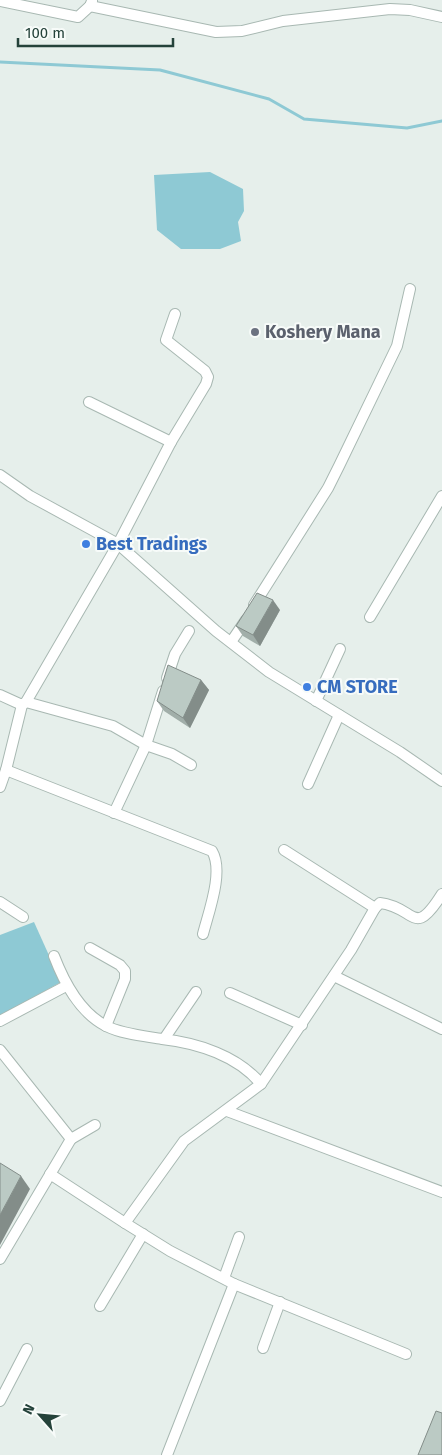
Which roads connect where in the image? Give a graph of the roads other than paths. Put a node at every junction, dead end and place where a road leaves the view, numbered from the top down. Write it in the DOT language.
graph roads {
  1 [pos="0,1"];
  2 [pos="91,3"];
  3 [pos="392,4"];
  4 [pos="442,17"];
  5 [pos="410,289"];
  6 [pos="175,314"];
  7 [pos="89,402"];
  8 [pos="171,442"];
  9 [pos="1,479"];
  10 [pos="442,496"];
  11 [pos="118,544"];
  12 [pos="370,617"];
  13 [pos="188,631"];
  14 [pos="231,642"];
  15 [pos="340,649"];
  16 [pos="0,696"];
  17 [pos="316,701"];
  18 [pos="24,703"];
  19 [pos="339,715"];
  20 [pos="146,745"];
  21 [pos="190,766"];
  22 [pos="6,770"];
  23 [pos="442,781"];
  24 [pos="308,784"];
  25 [pos="0,787"];
  26 [pos="114,813"];
  27 [pos="284,850"];
  28 [pos="442,894"];
  29 [pos="0,902"];
  30 [pos="375,908"];
  31 [pos="24,917"];
  32 [pos="203,934"];
  33 [pos="90,948"];
  34 [pos="54,956"];
  35 [pos="334,976"];
  36 [pos="66,986"];
  37 [pos="196,992"];
  38 [pos="230,993"];
  39 [pos="0,1022"];
  40 [pos="302,1025"];
  41 [pos="106,1026"];
  42 [pos="442,1029"];
  43 [pos="164,1039"];
  44 [pos="0,1050"];
  45 [pos="261,1084"];
  46 [pos="227,1111"];
  47 [pos="95,1125"];
  48 [pos="71,1139"];
  49 [pos="50,1174"];
  50 [pos="442,1192"];
  51 [pos="125,1223"];
  52 [pos="143,1234"];
  53 [pos="239,1237"];
  54 [pos="0,1259"];
  55 [pos="224,1278"];
  56 [pos="234,1284"];
  57 [pos="280,1302"];
  58 [pos="100,1306"];
  59 [pos="263,1348"];
  60 [pos="27,1349"];
  61 [pos="406,1354"];
  62 [pos="0,1400"];
  63 [pos="167,1455"];
  1 -- 2 [label="street"];
  2 -- 3 [label="street"];
  3 -- 4 [label="street"];
  5 -- 14 [label="street"];
  6 -- 8 [label="street"];
  7 -- 8 [label="street"];
  8 -- 11 [label="street"];
  9 -- 11 [label="street"];
  10 -- 12 [label="street"];
  11 -- 14 [label="street"];
  11 -- 18 [label="street"];
  13 -- 20 [label="street"];
  14 -- 17 [label="street"];
  15 -- 17 [label="street"];
  16 -- 18 [label="street"];
  17 -- 19 [label="street"];
  18 -- 20 [label="street"];
  18 -- 22 [label="street"];
  19 -- 23 [label="street"];
  19 -- 24 [label="street"];
  20 -- 21 [label="street"];
  20 -- 26 [label="street"];
  22 -- 25 [label="street"];
  22 -- 26 [label="street"];
  26 -- 32 [label="street"];
  27 -- 30 [label="street"];
  28 -- 30 [label="street"];
  29 -- 31 [label="street"];
  30 -- 35 [label="street"];
  33 -- 41 [label="street"];
  34 -- 36 [label="street"];
  35 -- 40 [label="street"];
  35 -- 42 [label="street"];
  36 -- 39 [label="street"];
  36 -- 41 [label="street"];
  37 -- 43 [label="street"];
  38 -- 40 [label="street"];
  40 -- 45 [label="street"];
  41 -- 43 [label="street"];
  43 -- 45 [label="street"];
  44 -- 48 [label="street"];
  45 -- 46 [label="street"];
  46 -- 50 [label="street"];
  46 -- 51 [label="street"];
  47 -- 48 [label="street"];
  48 -- 49 [label="street"];
  49 -- 51 [label="street"];
  49 -- 54 [label="street"];
  51 -- 52 [label="street"];
  52 -- 55 [label="street"];
  52 -- 58 [label="street"];
  53 -- 55 [label="street"];
  55 -- 56 [label="street"];
  56 -- 57 [label="street"];
  56 -- 63 [label="street"];
  57 -- 59 [label="street"];
  57 -- 61 [label="street"];
  60 -- 62 [label="street"];
}
